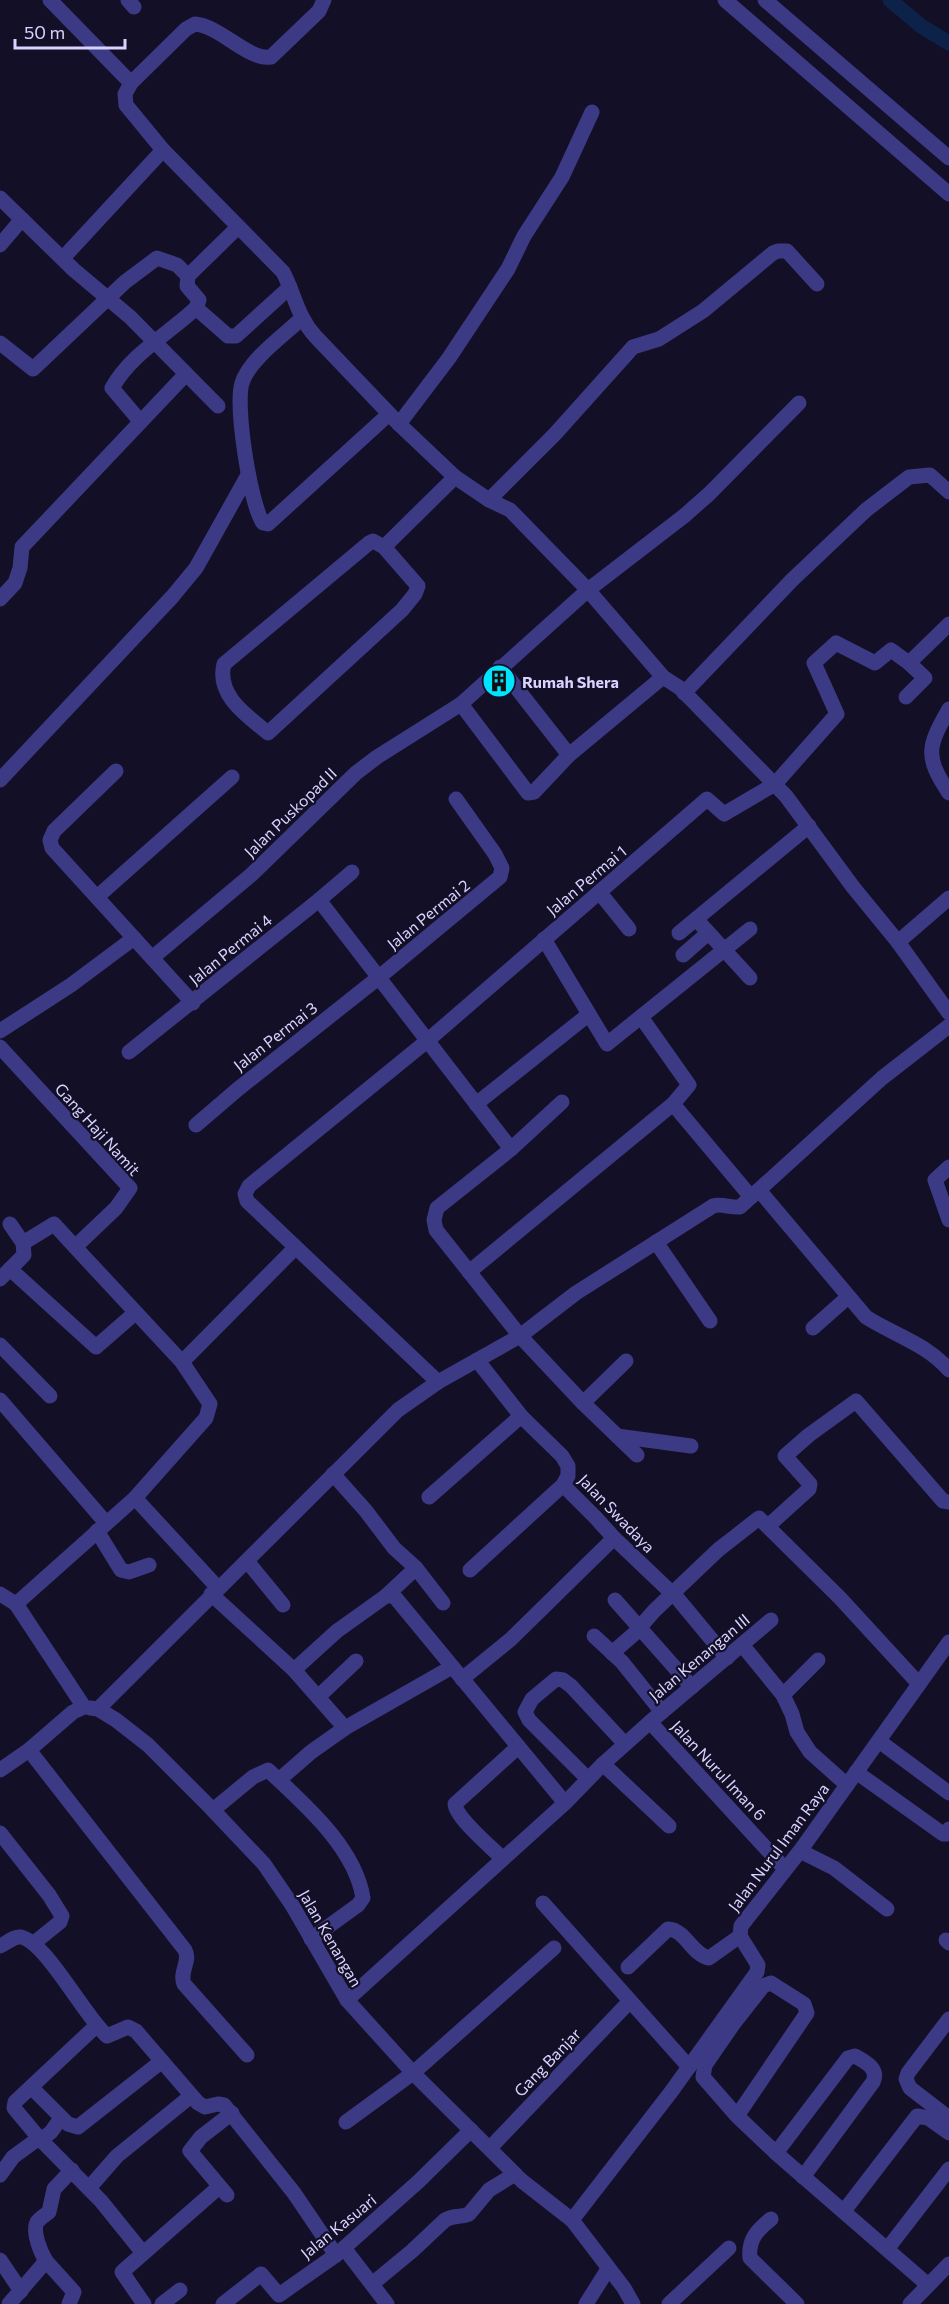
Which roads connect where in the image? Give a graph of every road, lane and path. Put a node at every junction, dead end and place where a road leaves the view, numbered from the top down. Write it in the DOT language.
graph roads {
  1 [pos="50,0"];
  2 [pos="324,0"];
  3 [pos="725,0"];
  4 [pos="765,0"];
  5 [pos="131,83"];
  6 [pos="592,112"];
  7 [pos="163,150"];
  8 [pos="949,158"];
  9 [pos="949,195"];
  10 [pos="0,198"];
  11 [pos="22,219"];
  12 [pos="238,227"];
  13 [pos="0,245"];
  14 [pos="63,258"];
  15 [pos="188,276"];
  16 [pos="817,284"];
  17 [pos="290,286"];
  18 [pos="108,299"];
  19 [pos="196,308"];
  20 [pos="301,319"];
  21 [pos="154,341"];
  22 [pos="0,343"];
  23 [pos="186,374"];
  24 [pos="799,403"];
  25 [pos="218,406"];
  26 [pos="394,419"];
  27 [pos="140,421"];
  28 [pos="248,475"];
  29 [pos="455,477"];
  30 [pos="949,492"];
  31 [pos="489,500"];
  32 [pos="384,547"];
  33 [pos="588,590"];
  34 [pos="0,599"];
  35 [pos="949,624"];
  36 [pos="909,663"];
  37 [pos="500,667"];
  38 [pos="663,678"];
  39 [pos="684,693"];
  40 [pos="906,697"];
  41 [pos="461,704"];
  42 [pos="949,709"];
  43 [pos="569,755"];
  44 [pos="3,771"];
  45 [pos="116,771"];
  46 [pos="232,777"];
  47 [pos="775,784"];
  48 [pos="949,793"];
  49 [pos="456,799"];
  50 [pos="809,826"];
  51 [pos="352,872"];
  52 [pos="600,893"];
  53 [pos="98,897"];
  54 [pos="319,900"];
  55 [pos="948,902"];
  56 [pos="696,920"];
  57 [pos="629,928"];
  58 [pos="750,929"];
  59 [pos="679,933"];
  60 [pos="708,933"];
  61 [pos="134,938"];
  62 [pos="544,939"];
  63 [pos="898,942"];
  64 [pos="724,950"];
  65 [pos="683,955"];
  66 [pos="152,958"];
  67 [pos="378,978"];
  68 [pos="750,978"];
  69 [pos="193,1003"];
  70 [pos="949,1013"];
  71 [pos="588,1015"];
  72 [pos="641,1017"];
  73 [pos="949,1026"];
  74 [pos="0,1031"];
  75 [pos="427,1041"];
  76 [pos="0,1047"];
  77 [pos="129,1052"];
  78 [pos="562,1102"];
  79 [pos="476,1104"];
  80 [pos="673,1104"];
  81 [pos="196,1125"];
  82 [pos="511,1149"];
  83 [pos="949,1167"];
  84 [pos="755,1194"];
  85 [pos="949,1220"];
  86 [pos="10,1224"];
  87 [pos="656,1242"];
  88 [pos="23,1243"];
  89 [pos="75,1247"];
  90 [pos="295,1248"];
  91 [pos="470,1272"];
  92 [pos="5,1274"];
  93 [pos="848,1297"];
  94 [pos="135,1313"];
  95 [pos="710,1321"];
  96 [pos="813,1328"];
  97 [pos="520,1336"];
  98 [pos="0,1345"];
  99 [pos="477,1359"];
  100 [pos="626,1361"];
  101 [pos="182,1362"];
  102 [pos="947,1362"];
  103 [pos="438,1382"];
  104 [pos="50,1396"];
  105 [pos="0,1400"];
  106 [pos="583,1403"];
  107 [pos="521,1416"];
  108 [pos="617,1436"];
  109 [pos="692,1446"];
  110 [pos="637,1455"];
  111 [pos="333,1474"];
  112 [pos="563,1485"];
  113 [pos="429,1497"];
  114 [pos="135,1498"];
  115 [pos="949,1502"];
  116 [pos="768,1526"];
  117 [pos="102,1527"];
  118 [pos="614,1538"];
  119 [pos="247,1561"];
  120 [pos="149,1565"];
  121 [pos="416,1568"];
  122 [pos="470,1570"];
  123 [pos="214,1591"];
  124 [pos="0,1594"];
  125 [pos="672,1594"];
  126 [pos="386,1596"];
  127 [pos="615,1600"];
  128 [pos="443,1603"];
  129 [pos="16,1604"];
  130 [pos="283,1605"];
  131 [pos="771,1620"];
  132 [pos="640,1628"];
  133 [pos="594,1636"];
  134 [pos="743,1646"];
  135 [pos="947,1649"];
  136 [pos="612,1653"];
  137 [pos="727,1658"];
  138 [pos="818,1660"];
  139 [pos="356,1661"];
  140 [pos="452,1667"];
  141 [pos="294,1670"];
  142 [pos="462,1679"];
  143 [pos="919,1684"];
  144 [pos="692,1687"];
  145 [pos="783,1695"];
  146 [pos="318,1697"];
  147 [pos="91,1708"];
  148 [pos="656,1717"];
  149 [pos="345,1728"];
  150 [pos="879,1741"];
  151 [pos="625,1744"];
  152 [pos="518,1747"];
  153 [pos="29,1750"];
  154 [pos="603,1764"];
  155 [pos="0,1770"];
  156 [pos="856,1772"];
  157 [pos="588,1779"];
  158 [pos="279,1780"];
  159 [pos="847,1785"];
  160 [pos="949,1792"];
  161 [pos="565,1803"];
  162 [pos="213,1810"];
  163 [pos="669,1826"];
  164 [pos="949,1829"];
  165 [pos="0,1833"];
  166 [pos="800,1851"];
  167 [pos="502,1858"];
  168 [pos="785,1869"];
  169 [pos="543,1903"];
  170 [pos="887,1908"];
  171 [pos="740,1936"];
  172 [pos="311,1939"];
  173 [pos="34,1943"];
  174 [pos="0,1946"];
  175 [pos="554,1947"];
  176 [pos="628,1967"];
  177 [pos="347,2000"];
  178 [pos="630,2001"];
  179 [pos="949,2019"];
  180 [pos="96,2026"];
  181 [pos="247,2055"];
  182 [pos="162,2061"];
  183 [pos="688,2067"];
  184 [pos="413,2073"];
  185 [pos="31,2087"];
  186 [pos="191,2096"];
  187 [pos="232,2114"];
  188 [pos="737,2116"];
  189 [pos="61,2118"];
  190 [pos="949,2118"];
  191 [pos="346,2122"];
  192 [pos="471,2130"];
  193 [pos="949,2133"];
  194 [pos="40,2139"];
  195 [pos="490,2148"];
  196 [pos="776,2153"];
  197 [pos="72,2169"];
  198 [pos="949,2169"];
  199 [pos="515,2174"];
  200 [pos="0,2175"];
  201 [pos="803,2177"];
  202 [pos="89,2188"];
  203 [pos="844,2211"];
  204 [pos="771,2219"];
  205 [pos="572,2220"];
  206 [pos="729,2248"];
  207 [pos="888,2248"];
  208 [pos="340,2252"];
  209 [pos="143,2253"];
  210 [pos="0,2260"];
  211 [pos="46,2261"];
  212 [pos="949,2264"];
  213 [pos="608,2269"];
  214 [pos="372,2284"];
  215 [pos="928,2285"];
  216 [pos="180,2290"];
  217 [pos="21,2291"];
  218 [pos="273,2299"];
  219 [pos="9,2304"];
  220 [pos="69,2304"];
  221 [pos="144,2304"];
  222 [pos="162,2304"];
  223 [pos="224,2304"];
  224 [pos="387,2304"];
  225 [pos="586,2304"];
  226 [pos="633,2304"];
  227 [pos="669,2304"];
  228 [pos="797,2304"];
  229 [pos="910,2304"];
  1 -- 5 [label="street"];
  2 -- 5 [label="street"];
  3 -- 9 [label="street"];
  4 -- 8 [label="street"];
  5 -- 7 [label="street"];
  6 -- 26 [label="street"];
  7 -- 12 [label="street"];
  7 -- 14 [label="street"];
  10 -- 11 [label="street"];
  11 -- 13 [label="street"];
  11 -- 14 [label="street"];
  12 -- 15 [label="street"];
  12 -- 17 [label="street"];
  14 -- 18 [label="street"];
  15 -- 18 [label="street"];
  15 -- 19 [label="street"];
  16 -- 31 [label="street"];
  17 -- 19 [label="street"];
  17 -- 20 [label="street"];
  18 -- 21 [label="street"];
  18 -- 22 [label="street"];
  19 -- 21 [label="street"];
  20 -- 26 [label="street"];
  20 -- 28 [label="street"];
  21 -- 23 [label="street"];
  21 -- 27 [label="street"];
  23 -- 25 [label="street"];
  23 -- 27 [label="street"];
  24 -- 33 [label="street, Jalan Puskopad II"];
  26 -- 28 [label="street"];
  26 -- 29 [label="street"];
  27 -- 34 [label="street"];
  28 -- 44 [label="street"];
  29 -- 31 [label="street"];
  29 -- 32 [label="street"];
  30 -- 39 [label="street"];
  31 -- 33 [label="street"];
  32 -- 32 [label="street"];
  33 -- 37 [label="street, Jalan Puskopad II"];
  33 -- 38 [label="street"];
  35 -- 36 [label="street"];
  36 -- 40 [label="street"];
  36 -- 47 [label="street"];
  37 -- 41 [label="street, Jalan Puskopad II"];
  37 -- 43 [label="street"];
  38 -- 39 [label="street"];
  38 -- 43 [label="street"];
  39 -- 47 [label="street"];
  41 -- 43 [label="street"];
  41 -- 66 [label="street, Jalan Puskopad II"];
  42 -- 48 [label="street"];
  45 -- 53 [label="street"];
  46 -- 53 [label="street"];
  47 -- 50 [label="street"];
  47 -- 52 [label="street, Jalan Permai 1"];
  49 -- 67 [label="street, Jalan Permai 2"];
  50 -- 56 [label="street"];
  50 -- 63 [label="street"];
  51 -- 54 [label="street, Jalan Permai 4"];
  52 -- 57 [label="street"];
  52 -- 62 [label="street, Jalan Permai 1"];
  53 -- 61 [label="street"];
  54 -- 67 [label="street"];
  54 -- 69 [label="street, Jalan Permai 4"];
  55 -- 63 [label="street"];
  56 -- 59 [label="street"];
  56 -- 60 [label="street"];
  58 -- 64 [label="street"];
  60 -- 64 [label="street"];
  60 -- 65 [label="street"];
  61 -- 66 [label="street"];
  61 -- 74 [label="street"];
  62 -- 71 [label="street"];
  62 -- 75 [label="street, Jalan Permai 1"];
  63 -- 70 [label="street"];
  64 -- 68 [label="street"];
  64 -- 72 [label="street"];
  66 -- 69 [label="street"];
  67 -- 75 [label="street"];
  67 -- 81 [label="street, Jalan Permai 3"];
  69 -- 77 [label="street, Jalan Permai 4"];
  71 -- 72 [label="street"];
  71 -- 79 [label="street"];
  72 -- 80 [label="street"];
  73 -- 84 [label="street"];
  75 -- 79 [label="street"];
  75 -- 90 [label="street, Jalan Permai 1"];
  76 -- 89 [label="street, Gang Haji Namit"];
  78 -- 82 [label="street"];
  79 -- 82 [label="street"];
  80 -- 84 [label="street"];
  80 -- 91 [label="street"];
  82 -- 91 [label="street"];
  83 -- 85 [label="street"];
  84 -- 87 [label="street"];
  84 -- 93 [label="street"];
  86 -- 88 [label="street"];
  87 -- 95 [label="street"];
  87 -- 97 [label="street"];
  88 -- 89 [label="street"];
  88 -- 92 [label="street"];
  89 -- 94 [label="street"];
  90 -- 101 [label="street"];
  90 -- 103 [label="street"];
  91 -- 97 [label="street"];
  92 -- 94 [label="street"];
  93 -- 96 [label="street"];
  93 -- 102 [label="street"];
  94 -- 101 [label="street"];
  97 -- 99 [label="street"];
  97 -- 106 [label="street"];
  98 -- 104 [label="street"];
  99 -- 103 [label="street"];
  99 -- 107 [label="street, Jalan Swadaya"];
  100 -- 106 [label="street"];
  101 -- 114 [label="street"];
  103 -- 111 [label="street"];
  105 -- 117 [label="street"];
  106 -- 108 [label="street"];
  107 -- 112 [label="street, Jalan Swadaya"];
  107 -- 113 [label="street"];
  108 -- 109 [label="street"];
  108 -- 110 [label="street"];
  111 -- 119 [label="street"];
  111 -- 121 [label="street"];
  112 -- 118 [label="street, Jalan Swadaya"];
  112 -- 122 [label="street"];
  114 -- 117 [label="street"];
  114 -- 123 [label="street"];
  115 -- 116 [label="street"];
  116 -- 125 [label="street"];
  116 -- 143 [label="street"];
  117 -- 120 [label="street"];
  117 -- 129 [label="street"];
  118 -- 125 [label="street, Jalan Swadaya"];
  118 -- 142 [label="street"];
  119 -- 123 [label="street"];
  119 -- 130 [label="street"];
  121 -- 126 [label="street"];
  121 -- 128 [label="street"];
  123 -- 141 [label="street"];
  123 -- 147 [label="street"];
  124 -- 129 [label="street"];
  125 -- 132 [label="street"];
  125 -- 137 [label="street, Jalan Swadaya"];
  126 -- 140 [label="street"];
  126 -- 141 [label="street"];
  127 -- 132 [label="street"];
  129 -- 147 [label="street"];
  131 -- 134 [label="street, Jalan Kenangan III"];
  132 -- 136 [label="street"];
  132 -- 144 [label="street"];
  133 -- 136 [label="street, Jalan Nurul Iman 6"];
  134 -- 137 [label="street, Jalan Kenangan III"];
  134 -- 145 [label="street"];
  135 -- 143 [label="street, Jalan Nurul Iman Raya"];
  136 -- 148 [label="street, Jalan Nurul Iman 6"];
  137 -- 144 [label="street, Jalan Kenangan III"];
  138 -- 145 [label="street"];
  139 -- 146 [label="street"];
  140 -- 142 [label="street"];
  140 -- 149 [label="street"];
  141 -- 146 [label="street"];
  142 -- 152 [label="street"];
  143 -- 150 [label="street, Jalan Nurul Iman Raya"];
  144 -- 148 [label="street, Jalan Kenangan III"];
  145 -- 159 [label="street"];
  146 -- 149 [label="street"];
  147 -- 153 [label="street"];
  147 -- 162 [label="street, Jalan Kenangan"];
  148 -- 151 [label="street, Jalan Kenangan III"];
  148 -- 168 [label="street, Jalan Nurul Iman 6"];
  149 -- 158 [label="street"];
  150 -- 156 [label="street, Jalan Nurul Iman Raya"];
  150 -- 160 [label="street"];
  151 -- 154 [label="street, Jalan Kenangan III"];
  151 -- 157 [label="street"];
  152 -- 161 [label="street"];
  152 -- 167 [label="street"];
  153 -- 155 [label="street"];
  153 -- 181 [label="street"];
  154 -- 157 [label="street, Jalan Kenangan III"];
  154 -- 163 [label="street"];
  156 -- 159 [label="street, Jalan Nurul Iman Raya"];
  156 -- 164 [label="street"];
  157 -- 161 [label="street, Jalan Kenangan III"];
  158 -- 162 [label="street"];
  158 -- 172 [label="street"];
  159 -- 166 [label="street, Jalan Nurul Iman Raya"];
  161 -- 167 [label="street, Jalan Kenangan III"];
  162 -- 172 [label="street, Jalan Kenangan"];
  165 -- 173 [label="street"];
  166 -- 168 [label="street, Jalan Nurul Iman Raya"];
  166 -- 170 [label="street"];
  167 -- 177 [label="street, Jalan Kenangan III"];
  168 -- 171 [label="street, Jalan Nurul Iman Raya"];
  169 -- 178 [label="street"];
  171 -- 176 [label="street"];
  171 -- 183 [label="street, Jalan Nurul Iman Raya"];
  172 -- 177 [label="street, Jalan Kenangan"];
  173 -- 174 [label="street"];
  173 -- 180 [label="street"];
  175 -- 184 [label="street"];
  177 -- 184 [label="street, Jalan Kenangan"];
  178 -- 183 [label="street"];
  178 -- 195 [label="street, Gang Banjar"];
  179 -- 190 [label="street"];
  180 -- 182 [label="street"];
  180 -- 185 [label="street"];
  182 -- 186 [label="street"];
  182 -- 189 [label="street"];
  183 -- 205 [label="street, Jalan Nurul Iman Raya"];
  184 -- 191 [label="street"];
  184 -- 192 [label="street, Jalan Kenangan"];
  185 -- 189 [label="street"];
  185 -- 194 [label="street"];
  186 -- 187 [label="street"];
  186 -- 202 [label="street"];
  187 -- 208 [label="street"];
  187 -- 209 [label="street"];
  188 -- 188 [label="street"];
  188 -- 196 [label="street"];
  189 -- 194 [label="street"];
  192 -- 195 [label="street, Jalan Kenangan"];
  192 -- 208 [label="street, Jalan Kasuari"];
  193 -- 203 [label="street"];
  194 -- 197 [label="street"];
  194 -- 200 [label="street"];
  195 -- 199 [label="street, Jalan Kenangan"];
  196 -- 201 [label="street"];
  196 -- 201 [label="street"];
  197 -- 202 [label="street"];
  197 -- 211 [label="street"];
  198 -- 207 [label="street"];
  199 -- 205 [label="street, Jalan Kenangan"];
  199 -- 214 [label="street"];
  201 -- 203 [label="street"];
  202 -- 209 [label="street"];
  203 -- 207 [label="street"];
  204 -- 228 [label="street"];
  205 -- 213 [label="street, Jalan Kenangan"];
  206 -- 227 [label="street"];
  207 -- 215 [label="street"];
  208 -- 214 [label="street"];
  208 -- 218 [label="street, Jalan Kasuari"];
  209 -- 221 [label="street"];
  210 -- 217 [label="street"];
  211 -- 217 [label="street"];
  211 -- 220 [label="street"];
  212 -- 215 [label="street"];
  213 -- 225 [label="street"];
  213 -- 226 [label="street, Jalan Kenangan"];
  214 -- 224 [label="street"];
  215 -- 229 [label="street"];
  216 -- 222 [label="street"];
  217 -- 219 [label="street"];
  218 -- 223 [label="street, Jalan Kasuari"];
}
